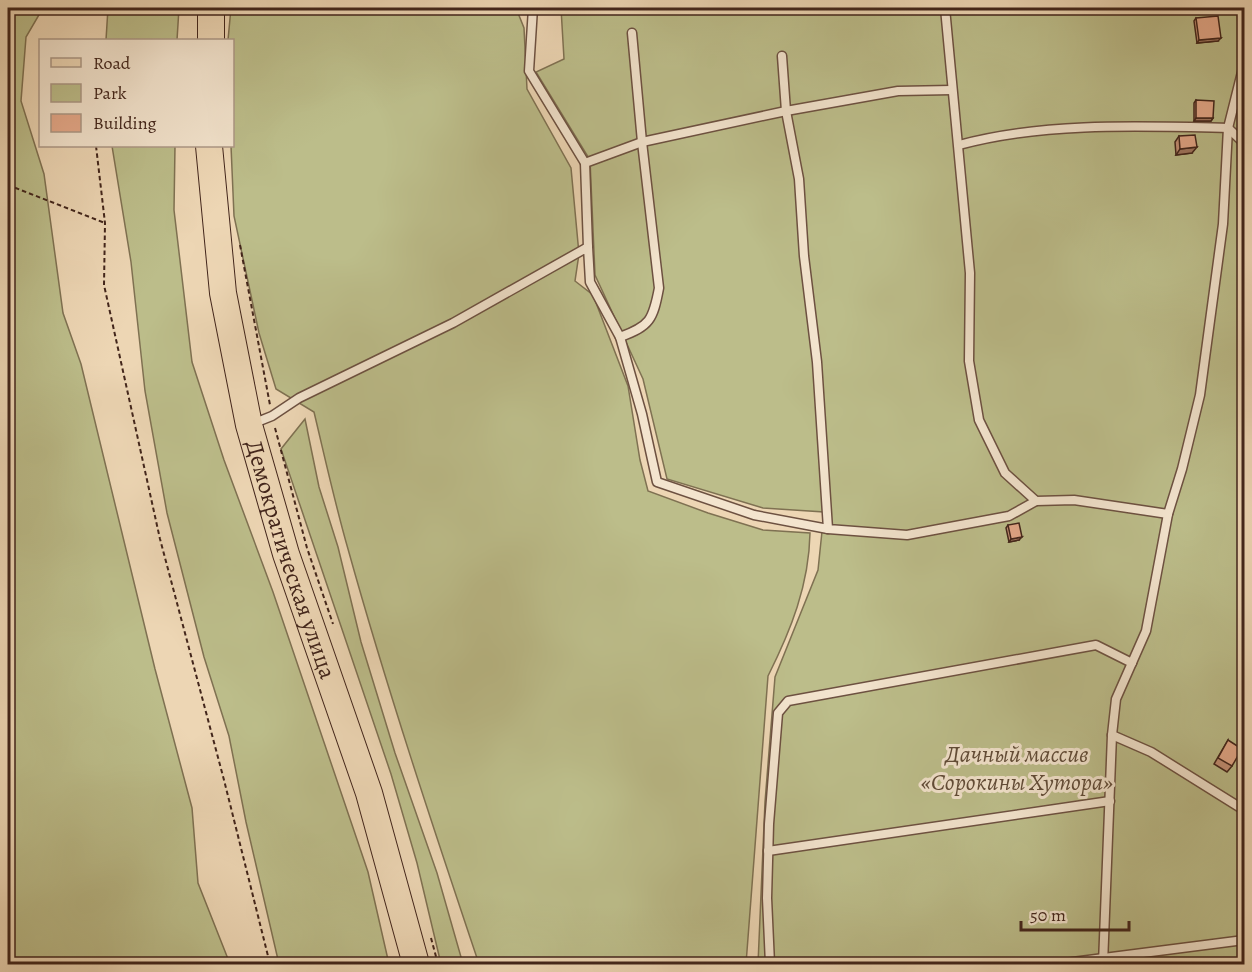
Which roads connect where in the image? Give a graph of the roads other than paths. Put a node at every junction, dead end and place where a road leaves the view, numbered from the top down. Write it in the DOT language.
graph roads {
  1 [pos="211,8"];
  2 [pos="533,8"];
  3 [pos="945,8"];
  4 [pos="1242,8"];
  5 [pos="632,33"];
  6 [pos="211,39"];
  7 [pos="782,56"];
  8 [pos="952,90"];
  9 [pos="786,111"];
  10 [pos="1228,128"];
  11 [pos="642,142"];
  12 [pos="1245,143"];
  13 [pos="959,145"];
  14 [pos="210,147"];
  15 [pos="585,163"];
  16 [pos="588,247"];
  17 [pos="620,337"];
  18 [pos="260,421"];
  19 [pos="1036,501"];
  20 [pos="1168,514"];
  21 [pos="828,529"];
  22 [pos="1132,663"];
  23 [pos="1112,735"];
  24 [pos="1110,801"];
  25 [pos="1245,810"];
  26 [pos="768,851"];
  27 [pos="1245,940"];
  28 [pos="1103,961"];
  29 [pos="416,964"];
  30 [pos="770,964"];
  31 [pos="1057,964"];
  1 -- 6 [label="main road"];
  2 -- 15 [label="lane"];
  3 -- 8 [label="lane"];
  4 -- 10 [label="lane"];
  5 -- 11 [label="lane"];
  7 -- 9 [label="lane"];
  8 -- 9 [label="lane"];
  8 -- 13 [label="lane"];
  9 -- 11 [label="lane"];
  9 -- 21 [label="lane"];
  10 -- 12 [label="lane"];
  10 -- 13 [label="lane"];
  10 -- 20 [label="lane"];
  11 -- 15 [label="lane"];
  11 -- 17 [label="lane"];
  13 -- 19 [label="lane"];
  14 -- 18 [label="main road, Демократическая улица"];
  15 -- 16 [label="lane"];
  16 -- 17 [label="lane"];
  16 -- 18 [label="lane"];
  17 -- 21 [label="lane"];
  18 -- 29 [label="main road, Демократическая улица"];
  19 -- 20 [label="lane"];
  19 -- 21 [label="lane"];
  20 -- 22 [label="lane"];
  22 -- 23 [label="lane"];
  22 -- 26 [label="lane"];
  23 -- 24 [label="lane"];
  23 -- 25 [label="lane"];
  24 -- 26 [label="lane"];
  24 -- 28 [label="lane"];
  26 -- 30 [label="lane"];
  27 -- 28 [label="lane"];
  28 -- 31 [label="lane"];
}
